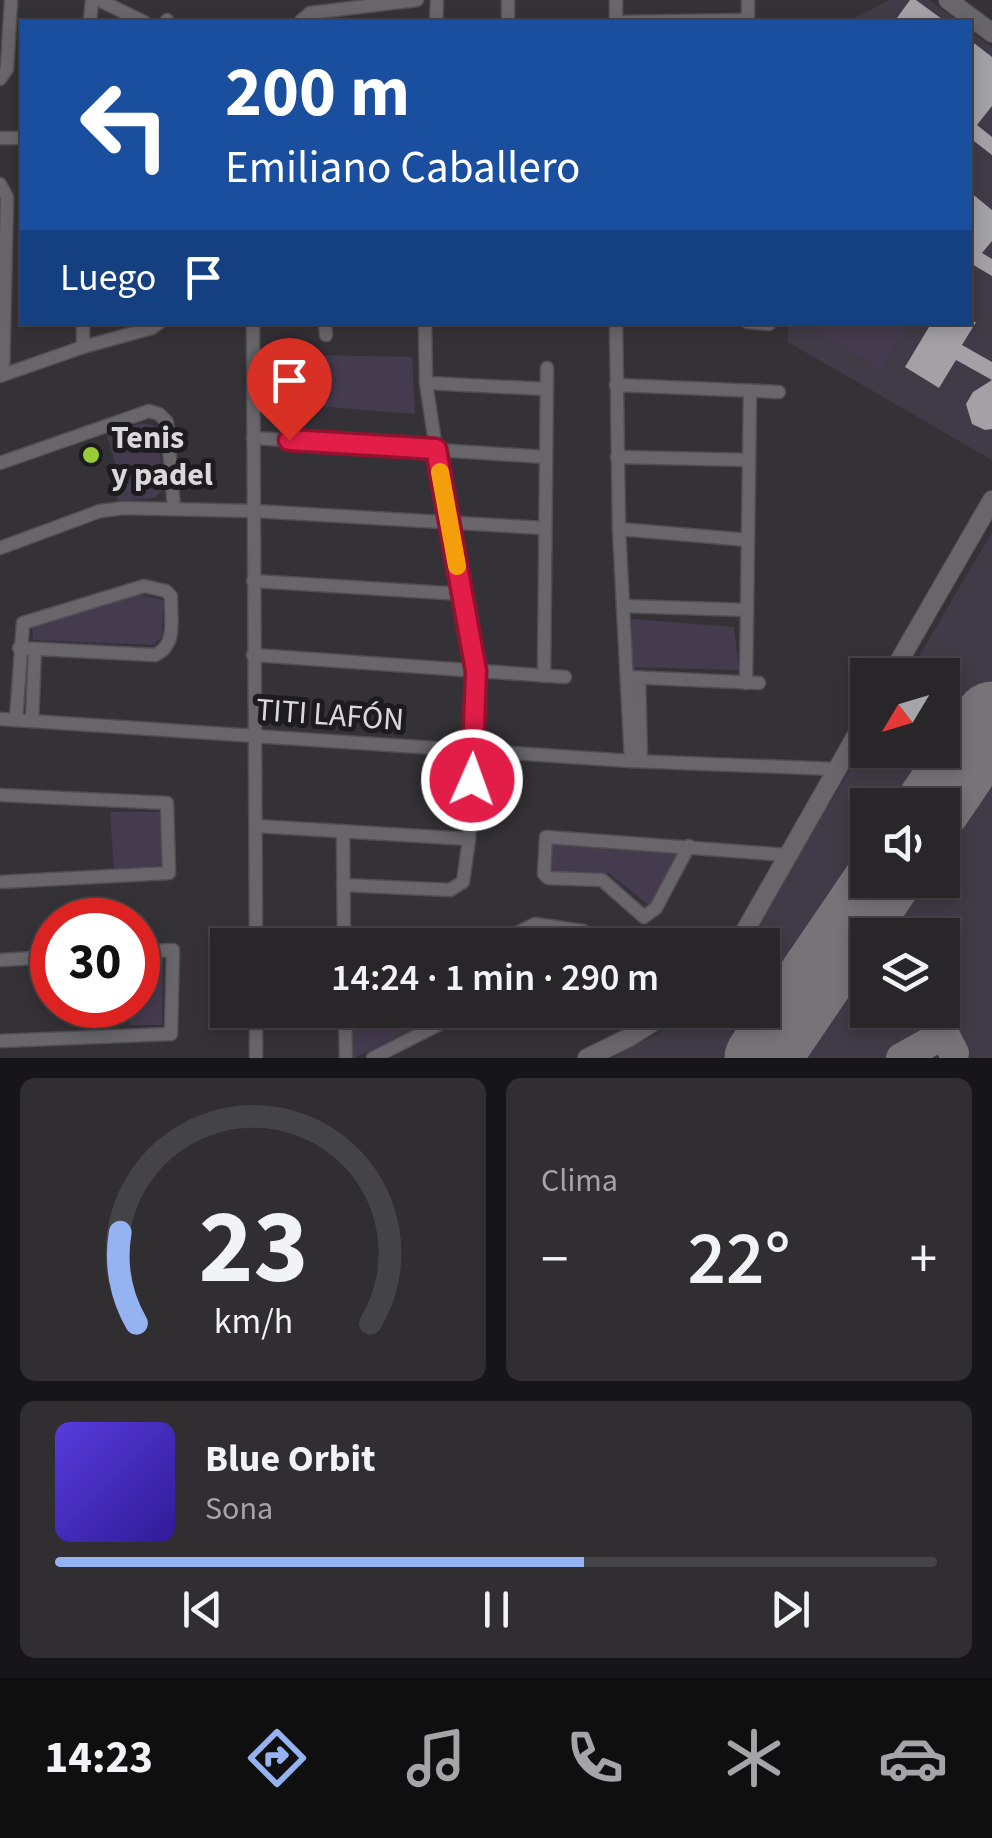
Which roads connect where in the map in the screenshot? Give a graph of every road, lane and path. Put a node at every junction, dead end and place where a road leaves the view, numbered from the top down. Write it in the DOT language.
graph roads {
  1 [pos="11,0"];
  2 [pos="95,0"];
  3 [pos="417,0"];
  4 [pos="948,0"];
  5 [pos="969,0"];
  6 [pos="992,18"];
  7 [pos="140,20"];
  8 [pos="302,20"];
  9 [pos="992,33"];
  10 [pos="0,79"];
  11 [pos="0,184"];
  12 [pos="83,325"];
  13 [pos="156,325"];
  14 [pos="253,325"];
  15 [pos="425,325"];
  16 [pos="616,325"];
  17 [pos="83,347"];
  18 [pos="547,368"];
  19 [pos="2,375"];
  20 [pos="426,383"];
  21 [pos="616,385"];
  22 [pos="546,390"];
  23 [pos="750,392"];
  24 [pos="779,392"];
  25 [pos="253,438"];
  26 [pos="436,449"];
  27 [pos="544,457"];
  28 [pos="617,457"];
  29 [pos="749,460"];
  30 [pos="0,463"];
  31 [pos="992,500"];
  32 [pos="174,509"];
  33 [pos="253,511"];
  34 [pos="449,521"];
  35 [pos="544,528"];
  36 [pos="619,529"];
  37 [pos="748,540"];
  38 [pos="0,548"];
  39 [pos="253,581"];
  40 [pos="462,594"];
  41 [pos="623,606"];
  42 [pos="747,610"];
  43 [pos="20,648"];
  44 [pos="34,649"];
  45 [pos="253,655"];
  46 [pos="901,658"];
  47 [pos="476,671"];
  48 [pos="544,676"];
  49 [pos="565,677"];
  50 [pos="633,678"];
  51 [pos="0,719"];
  52 [pos="16,720"];
  53 [pos="32,721"];
  54 [pos="254,737"];
  55 [pos="850,746"];
  56 [pos="473,750"];
  57 [pos="636,761"];
  58 [pos="836,770"];
  59 [pos="0,795"];
  60 [pos="256,826"];
  61 [pos="343,831"];
  62 [pos="470,839"];
  63 [pos="689,846"];
  64 [pos="787,855"];
  65 [pos="0,882"];
  66 [pos="344,885"];
  67 [pos="256,928"];
  68 [pos="344,928"];
  69 [pos="526,928"];
  70 [pos="563,928"];
  71 [pos="746,928"];
  72 [pos="160,951"];
  73 [pos="30,958"];
  74 [pos="0,960"];
  75 [pos="256,1028"];
  76 [pos="345,1028"];
  77 [pos="431,1028"];
  78 [pos="639,1028"];
  79 [pos="0,1042"];
  80 [pos="256,1058"];
  81 [pos="346,1058"];
  82 [pos="373,1058"];
  83 [pos="587,1058"];
  1 -- 10 [label="street"];
  2 -- 7 [label="street"];
  3 -- 8 [label="street"];
  4 -- 9 [label="street"];
  5 -- 6 [label="street"];
  11 -- 19 [label="street"];
  12 -- 17 [label="street"];
  13 -- 17 [label="street"];
  14 -- 25 [label="street"];
  15 -- 20 [label="street"];
  16 -- 21 [label="street"];
  17 -- 19 [label="street"];
  18 -- 22 [label="street"];
  20 -- 22 [label="street"];
  20 -- 26 [label="street"];
  21 -- 23 [label="street"];
  21 -- 28 [label="street"];
  22 -- 27 [label="street"];
  23 -- 24 [label="street"];
  23 -- 29 [label="street"];
  25 -- 26 [label="street"];
  25 -- 33 [label="street"];
  26 -- 27 [label="street"];
  26 -- 34 [label="street"];
  27 -- 35 [label="street"];
  28 -- 29 [label="street"];
  28 -- 36 [label="street"];
  29 -- 37 [label="street"];
  30 -- 32 [label="street"];
  31 -- 46 [label="street"];
  32 -- 33 [label="street"];
  32 -- 38 [label="street"];
  33 -- 34 [label="street"];
  33 -- 39 [label="street"];
  34 -- 35 [label="street"];
  34 -- 40 [label="street"];
  35 -- 48 [label="street"];
  36 -- 37 [label="street"];
  36 -- 41 [label="street"];
  37 -- 42 [label="street"];
  39 -- 40 [label="street"];
  39 -- 45 [label="street"];
  40 -- 47 [label="street"];
  41 -- 42 [label="street"];
  41 -- 50 [label="street"];
  42 -- 50 [label="street"];
  43 -- 44 [label="street"];
  43 -- 44 [label="street"];
  43 -- 52 [label="street"];
  44 -- 53 [label="street"];
  45 -- 47 [label="street"];
  45 -- 54 [label="street"];
  47 -- 48 [label="street"];
  47 -- 56 [label="street"];
  48 -- 49 [label="street"];
  50 -- 57 [label="street"];
  51 -- 52 [label="street, TITI LAFÓN"];
  52 -- 53 [label="street, TITI LAFÓN"];
  53 -- 54 [label="street, TITI LAFÓN"];
  54 -- 56 [label="street, TITI LAFÓN"];
  54 -- 60 [label="street"];
  55 -- 58 [label="street"];
  56 -- 57 [label="street, TITI LAFÓN"];
  56 -- 62 [label="street"];
  57 -- 58 [label="street, TITI LAFÓN"];
  58 -- 64 [label="street"];
  59 -- 65 [label="street"];
  60 -- 61 [label="street"];
  60 -- 67 [label="street"];
  61 -- 62 [label="street"];
  61 -- 66 [label="street"];
  62 -- 66 [label="street"];
  63 -- 63 [label="street"];
  63 -- 64 [label="street"];
  64 -- 71 [label="street"];
  66 -- 68 [label="street"];
  69 -- 70 [label="street"];
  72 -- 79 [label="street"];
  73 -- 74 [label="street"];
  75 -- 80 [label="street"];
  76 -- 81 [label="street"];
  77 -- 82 [label="street"];
  78 -- 83 [label="street"];
}
